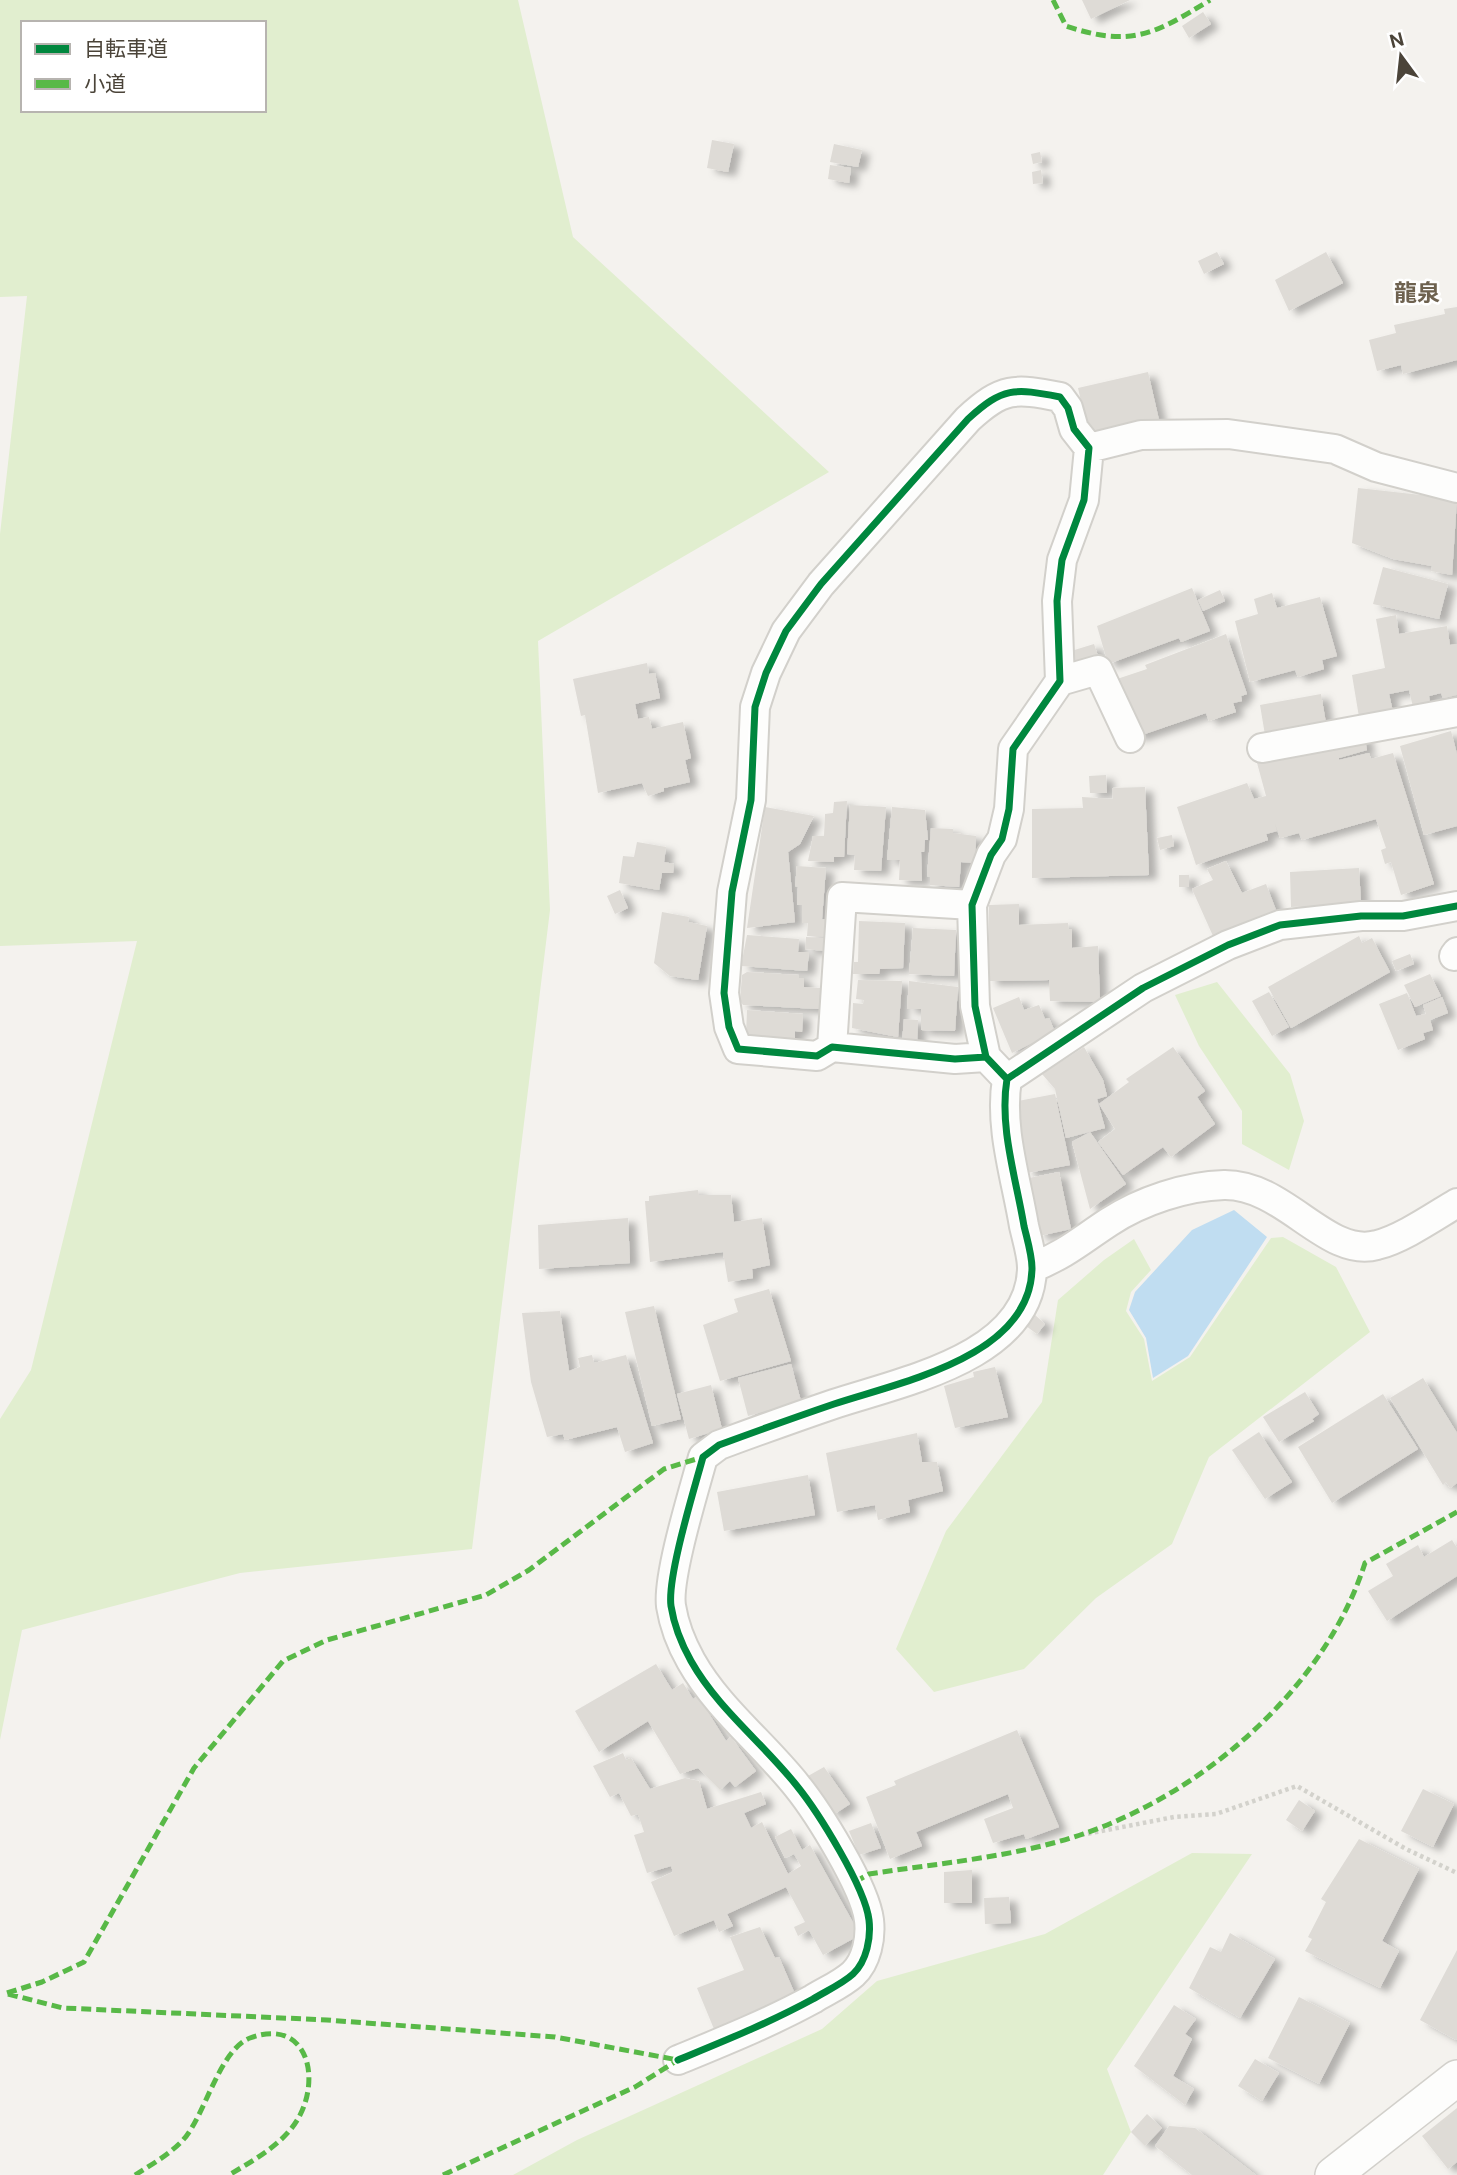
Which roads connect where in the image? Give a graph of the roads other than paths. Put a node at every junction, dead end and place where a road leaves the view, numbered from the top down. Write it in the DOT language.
graph roads {
  1 [pos="1089,448"];
  2 [pos="1457,488"];
  3 [pos="1060,681"];
  4 [pos="1457,712"];
  5 [pos="1130,738"];
  6 [pos="1262,747"];
  7 [pos="972,905"];
  8 [pos="1457,906"];
  9 [pos="832,1047"];
  10 [pos="986,1057"];
  11 [pos="1007,1079"];
  12 [pos="1457,1203"];
  13 [pos="1032,1268"];
  14 [pos="678,2060"];
  15 [pos="1457,2078"];
  16 [pos="1333,2175"];
  1 -- 2 [label="street"];
  1 -- 3 [label="street"];
  1 -- 9 [label="street"];
  3 -- 5 [label="street"];
  3 -- 7 [label="street"];
  4 -- 6 [label="street"];
  7 -- 9 [label="street"];
  7 -- 10 [label="street"];
  8 -- 11 [label="street"];
  9 -- 10 [label="street"];
  10 -- 11 [label="street"];
  11 -- 13 [label="street"];
  12 -- 13 [label="street"];
  13 -- 14 [label="street"];
  15 -- 16 [label="street"];
}
